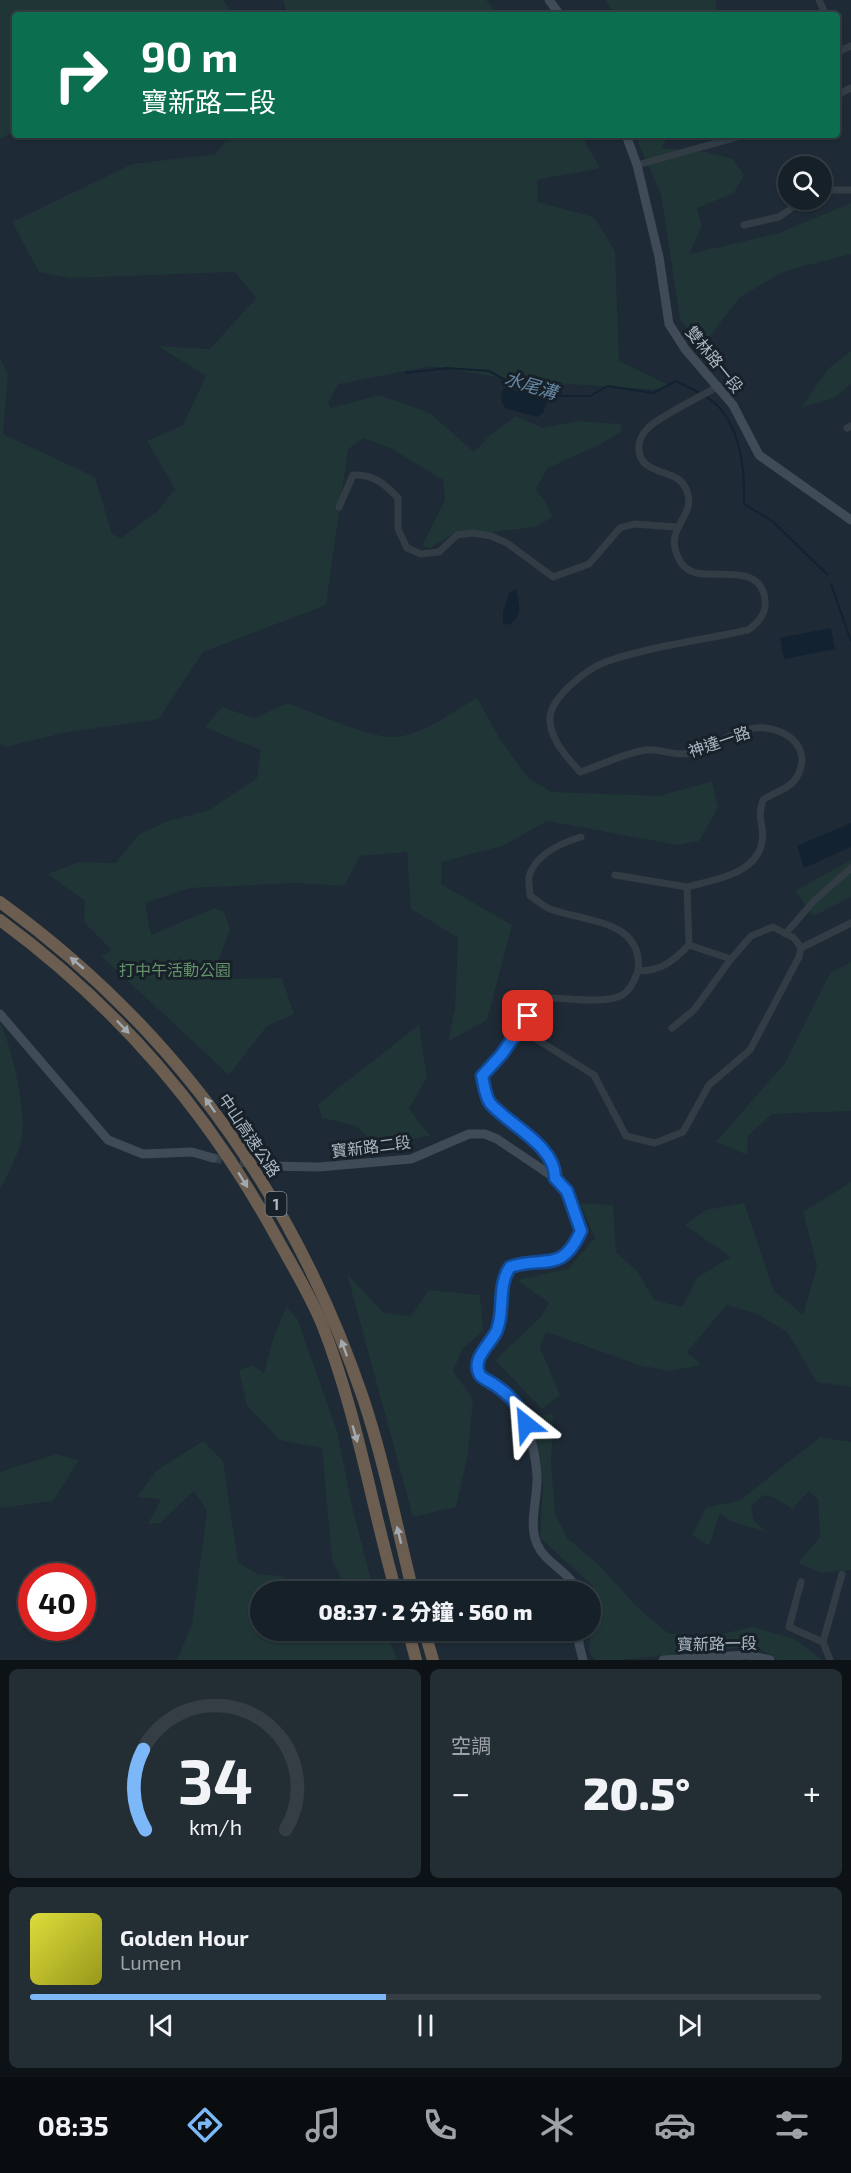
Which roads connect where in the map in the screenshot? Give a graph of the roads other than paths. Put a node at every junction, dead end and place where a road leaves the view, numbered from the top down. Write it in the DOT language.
graph roads {
  1 [pos="627,138"];
  2 [pos="734,138"];
  3 [pos="637,165"];
  4 [pos="832,190"];
  5 [pos="851,190"];
  6 [pos="790,210"];
  7 [pos="744,225"];
  8 [pos="719,386"];
  9 [pos="339,507"];
  10 [pos="851,520"];
  11 [pos="676,527"];
  12 [pos="581,837"];
  13 [pos="851,868"];
  14 [pos="615,875"];
  15 [pos="687,887"];
  16 [pos="0,902"];
  17 [pos="0,920"];
  18 [pos="851,923"];
  19 [pos="785,934"];
  20 [pos="689,945"];
  21 [pos="801,948"];
  22 [pos="731,958"];
  23 [pos="638,971"];
  24 [pos="0,1014"];
  25 [pos="672,1028"];
  26 [pos="520,1029"];
  27 [pos="213,1158"];
  28 [pos="267,1166"];
  29 [pos="555,1178"];
  30 [pos="842,1574"];
  31 [pos="393,1581"];
  32 [pos="410,1581"];
  33 [pos="574,1581"];
  34 [pos="801,1582"];
  35 [pos="411,1641"];
  36 [pos="427,1641"];
  37 [pos="579,1641"];
  38 [pos="823,1642"];
  39 [pos="416,1660"];
  40 [pos="433,1660"];
  41 [pos="583,1660"];
  42 [pos="663,1660"];
  43 [pos="770,1660"];
  44 [pos="830,1660"];
  1 -- 3 [label="street, 雙林路一段"];
  2 -- 3 [label="street"];
  3 -- 8 [label="street, 雙林路一段"];
  4 -- 5 [label="street"];
  6 -- 7 [label="street"];
  8 -- 10 [label="street, 雙林路一段"];
  8 -- 11 [label="street, 神達一路"];
  9 -- 11 [label="street"];
  11 -- 15 [label="street, 神達一路"];
  12 -- 23 [label="street"];
  13 -- 19 [label="street"];
  14 -- 15 [label="street"];
  15 -- 20 [label="street"];
  32 -- 16 [label="highway, 中山高速公路 / 1, one-way"];
  17 -- 31 [label="highway, 中山高速公路 / 1, one-way"];
  18 -- 21 [label="street"];
  19 -- 21 [label="street"];
  19 -- 22 [label="street"];
  20 -- 22 [label="street"];
  20 -- 23 [label="street"];
  21 -- 26 [label="street"];
  22 -- 25 [label="street"];
  23 -- 26 [label="street"];
  24 -- 27 [label="street"];
  26 -- 29 [label="street"];
  28 -- 29 [label="street, 寶新路二段"];
  29 -- 33 [label="street, 寶新路二段"];
  30 -- 38 [label="street"];
  34 -- 38 [label="street"];
  35 -- 39 [label="highway"];
  36 -- 40 [label="highway"];
  37 -- 41 [label="street"];
  38 -- 44 [label="street"];
  42 -- 43 [label="street, 寶新路一段"];
}
